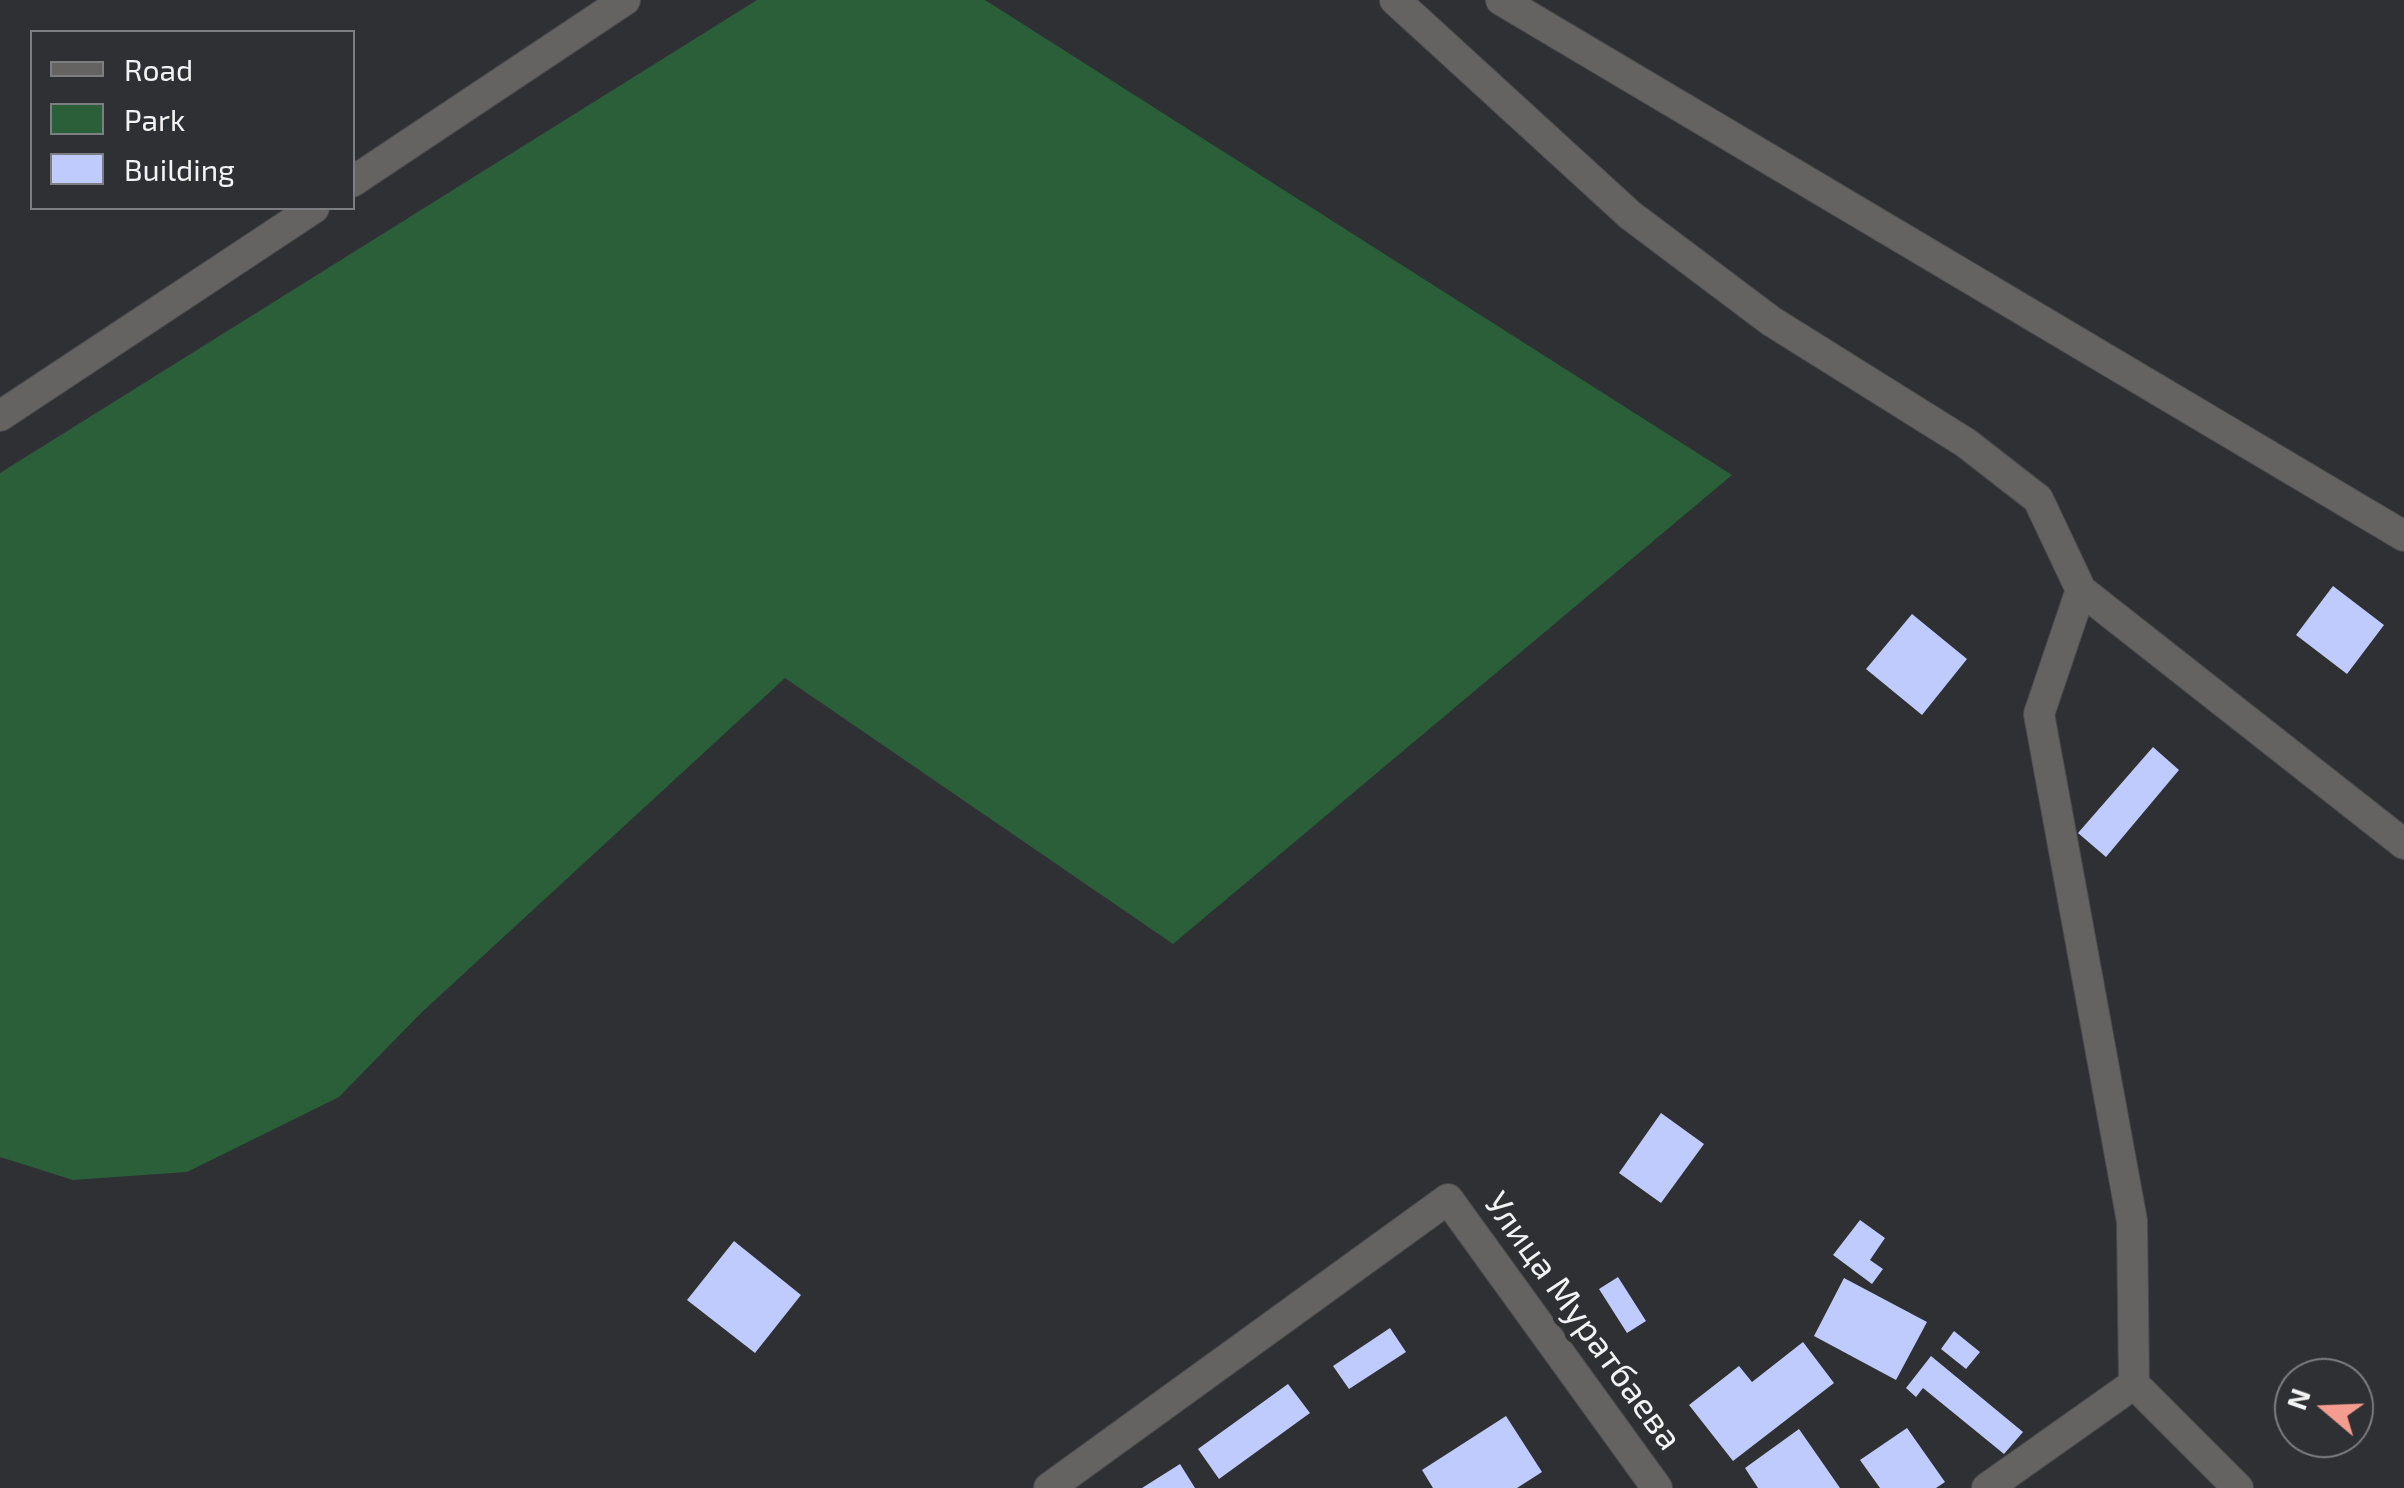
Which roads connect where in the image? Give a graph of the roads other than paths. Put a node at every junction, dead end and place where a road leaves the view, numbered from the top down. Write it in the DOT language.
graph roads {
  1 [pos="626,0"];
  2 [pos="1396,0"];
  3 [pos="1501,0"];
  4 [pos="355,180"];
  5 [pos="311,210"];
  6 [pos="0,416"];
  7 [pos="2404,536"];
  8 [pos="2082,590"];
  9 [pos="2404,844"];
  10 [pos="2134,1384"];
  11 [pos="1049,1488"];
  12 [pos="1656,1488"];
  13 [pos="1987,1488"];
  14 [pos="2238,1488"];
  1 -- 4 [label="street"];
  2 -- 8 [label="street"];
  3 -- 7 [label="street"];
  5 -- 6 [label="street"];
  8 -- 9 [label="street"];
  8 -- 10 [label="street"];
  10 -- 13 [label="street"];
  10 -- 14 [label="street"];
  11 -- 12 [label="street, Улица Муратбаева"];
}
